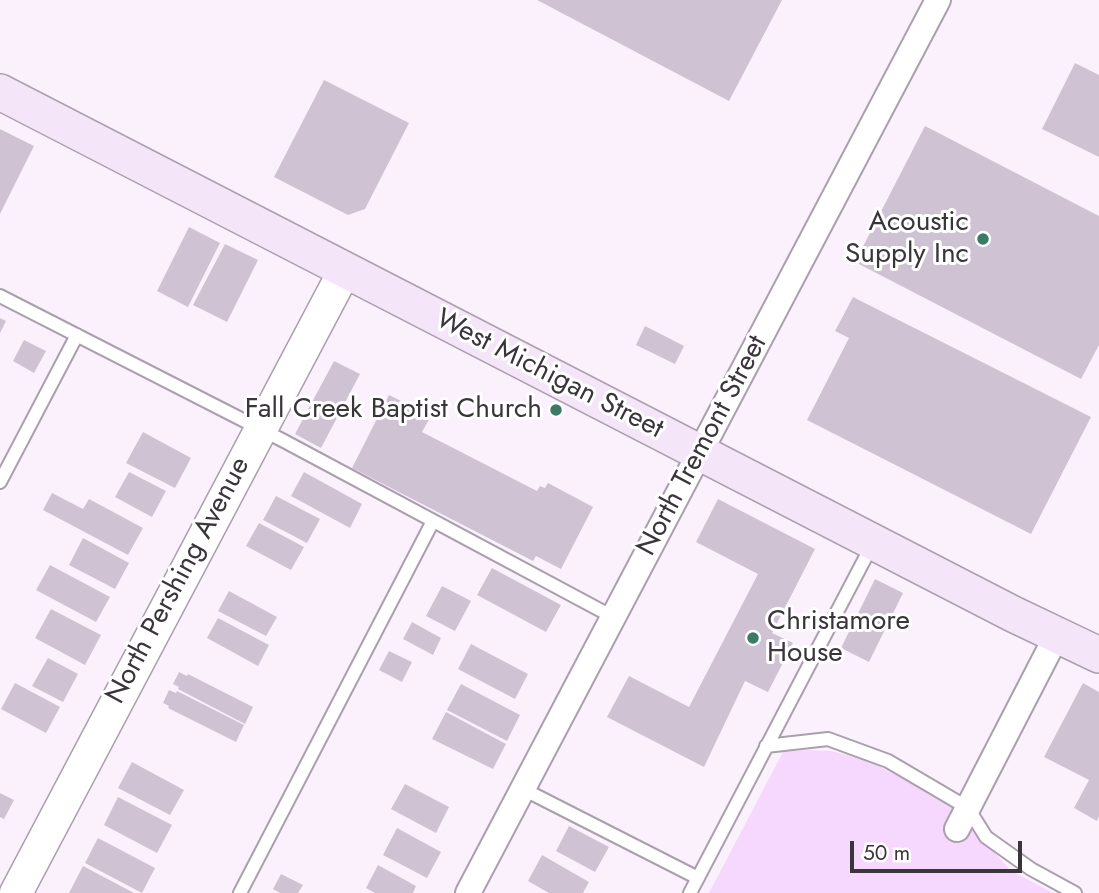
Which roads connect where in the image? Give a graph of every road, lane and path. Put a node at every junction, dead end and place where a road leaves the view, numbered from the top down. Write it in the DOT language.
graph roads {
  1 [pos="938,0"];
  2 [pos="0,92"];
  3 [pos="345,270"];
  4 [pos="0,296"];
  5 [pos="77,335"];
  6 [pos="259,429"];
  7 [pos="701,452"];
  8 [pos="0,482"];
  9 [pos="433,521"];
  10 [pos="874,541"];
  11 [pos="613,617"];
  12 [pos="1057,635"];
  13 [pos="1099,655"];
  14 [pos="766,747"];
  15 [pos="523,789"];
  16 [pos="962,818"];
  17 [pos="698,878"];
  18 [pos="16,893"];
  19 [pos="240,893"];
  20 [pos="468,893"];
  21 [pos="690,893"];
  22 [pos="1075,893"];
  1 -- 7 [label="street, North Tremont Street"];
  2 -- 3 [label="main road, West Michigan Street"];
  3 -- 6 [label="street, North Pershing Avenue"];
  3 -- 7 [label="main road, West Michigan Street"];
  4 -- 5 [label="lane"];
  5 -- 6 [label="lane"];
  5 -- 8 [label="lane"];
  6 -- 9 [label="lane"];
  6 -- 18 [label="street, North Pershing Avenue"];
  7 -- 10 [label="main road, West Michigan Street"];
  7 -- 11 [label="street, North Tremont Street"];
  9 -- 11 [label="lane"];
  9 -- 19 [label="lane"];
  10 -- 12 [label="main road, West Michigan Street"];
  10 -- 14 [label="lane"];
  11 -- 15 [label="street, North Tremont Street"];
  12 -- 13 [label="main road, West Michigan Street"];
  12 -- 16 [label="street"];
  14 -- 16 [label="lane"];
  14 -- 17 [label="lane"];
  15 -- 17 [label="lane"];
  15 -- 20 [label="street, North Tremont Street"];
  16 -- 22 [label="lane"];
  17 -- 21 [label="lane"];
}
